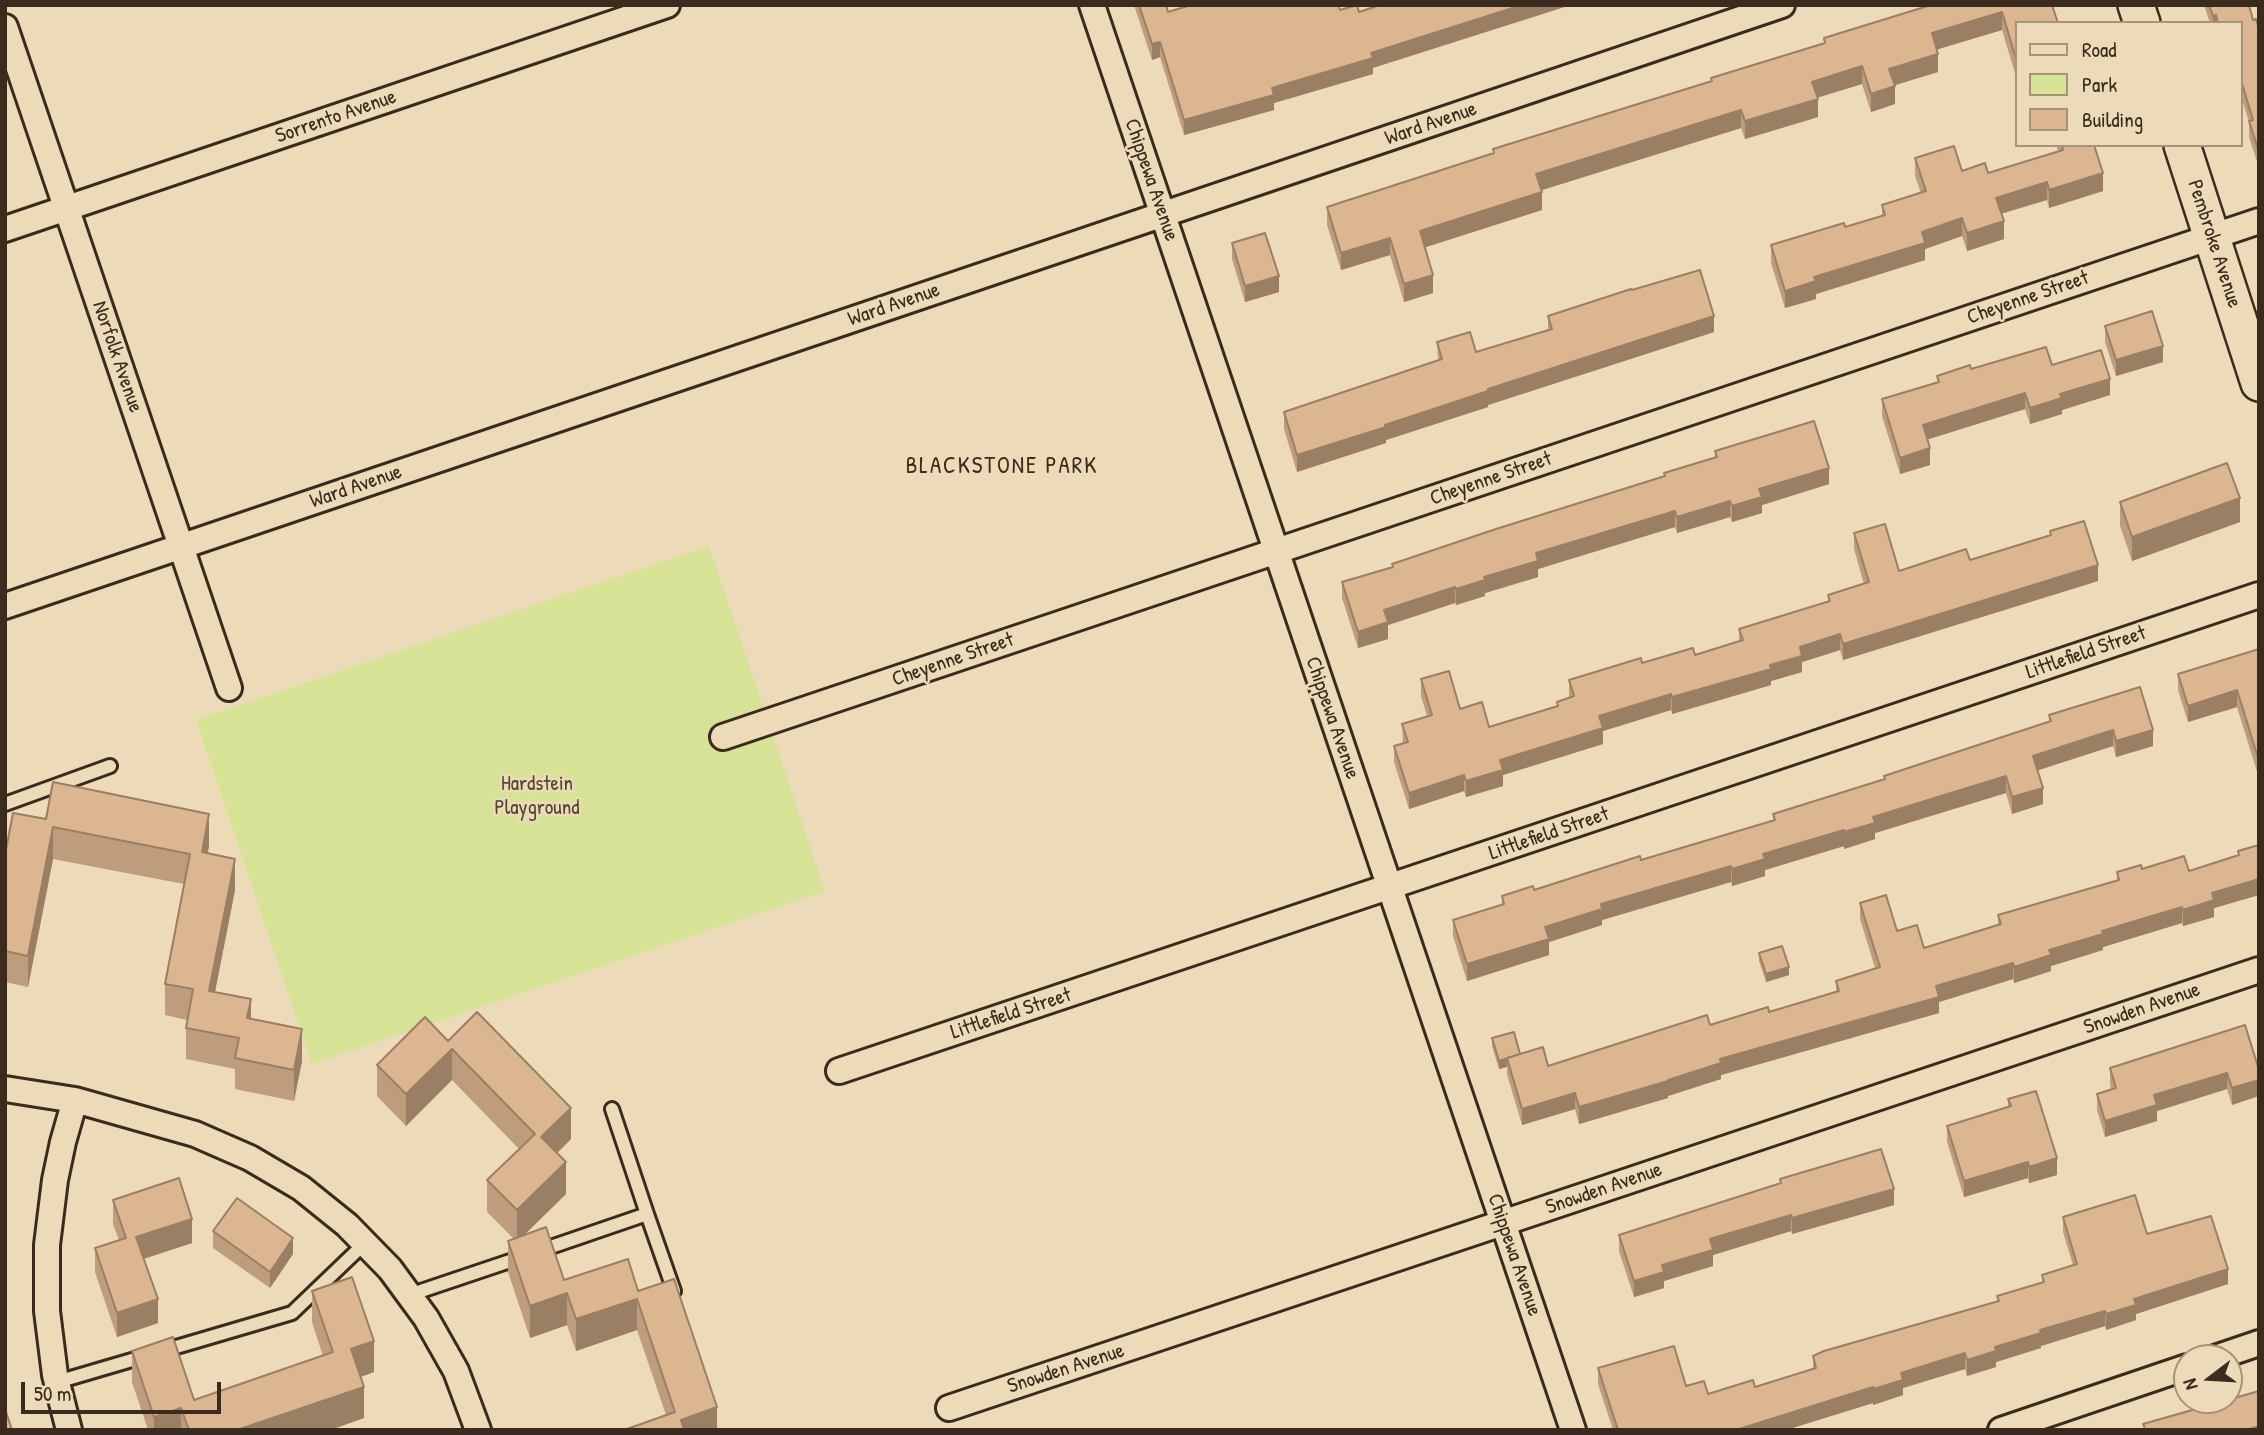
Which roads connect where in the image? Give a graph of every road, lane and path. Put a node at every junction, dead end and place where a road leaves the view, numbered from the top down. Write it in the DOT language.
graph roads {
  1 [pos="667,5"];
  2 [pos="1092,5"];
  3 [pos="1782,5"];
  4 [pos="5,27"];
  5 [pos="2183,147"];
  6 [pos="66,208"];
  7 [pos="1163,215"];
  8 [pos="2259,221"];
  9 [pos="5,229"];
  10 [pos="2211,237"];
  11 [pos="2259,383"];
  12 [pos="181,546"];
  13 [pos="1276,551"];
  14 [pos="2259,595"];
  15 [pos="5,606"];
  16 [pos="229,688"];
  17 [pos="723,737"];
  18 [pos="110,766"];
  19 [pos="5,804"];
  20 [pos="1390,887"];
  21 [pos="2259,970"];
  22 [pos="839,1071"];
  23 [pos="5,1089"];
  24 [pos="75,1100"];
  25 [pos="612,1110"];
  26 [pos="648,1214"];
  27 [pos="1503,1223"];
  28 [pos="365,1243"];
  29 [pos="674,1291"];
  30 [pos="409,1295"];
  31 [pos="2173,1372"];
  32 [pos="57,1382"];
  33 [pos="949,1408"];
  34 [pos="69,1430"];
  35 [pos="478,1430"];
  36 [pos="1573,1430"];
  37 [pos="2001,1430"];
  1 -- 6 [label="street, Sorrento Avenue"];
  2 -- 7 [label="street, Chippewa Avenue"];
  3 -- 7 [label="street, Ward Avenue"];
  4 -- 6 [label="street, Norfolk Avenue"];
  5 -- 10 [label="street, Pembroke Avenue"];
  6 -- 9 [label="street, Sorrento Avenue"];
  6 -- 12 [label="street, Norfolk Avenue"];
  7 -- 12 [label="street, Ward Avenue"];
  7 -- 13 [label="street, Chippewa Avenue"];
  8 -- 10 [label="street, Cheyenne Street"];
  10 -- 11 [label="street, Pembroke Avenue"];
  10 -- 13 [label="street, Cheyenne Street"];
  12 -- 15 [label="street, Ward Avenue"];
  12 -- 16 [label="street, Norfolk Avenue"];
  13 -- 17 [label="street, Cheyenne Street"];
  13 -- 20 [label="street, Chippewa Avenue"];
  14 -- 20 [label="street, Littlefield Street"];
  18 -- 19 [label="lane"];
  20 -- 22 [label="street, Littlefield Street"];
  20 -- 27 [label="street, Chippewa Avenue"];
  21 -- 27 [label="street, Snowden Avenue"];
  23 -- 24 [label="street"];
  24 -- 28 [label="street"];
  24 -- 32 [label="street"];
  25 -- 26 [label="lane"];
  26 -- 29 [label="lane"];
  26 -- 30 [label="lane"];
  27 -- 33 [label="street, Snowden Avenue"];
  27 -- 36 [label="street, Chippewa Avenue"];
  28 -- 30 [label="street"];
  28 -- 32 [label="lane"];
  30 -- 35 [label="street"];
  31 -- 37 [label="street"];
  32 -- 34 [label="street"];
}
